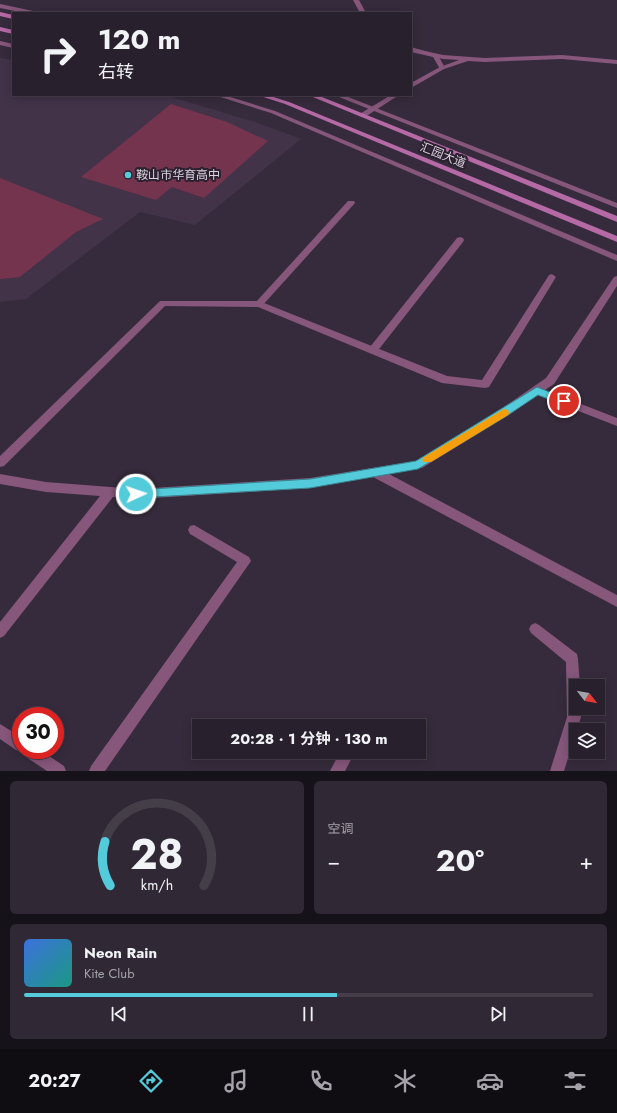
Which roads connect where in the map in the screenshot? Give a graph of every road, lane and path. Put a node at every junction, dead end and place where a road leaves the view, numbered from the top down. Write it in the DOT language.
graph roads {
  1 [pos="356,0"];
  2 [pos="0,6"];
  3 [pos="28,12"];
  4 [pos="362,12"];
  5 [pos="0,14"];
  6 [pos="12,17"];
  7 [pos="0,29"];
  8 [pos="12,32"];
  9 [pos="0,43"];
  10 [pos="12,46"];
  11 [pos="412,49"];
  12 [pos="436,56"];
  13 [pos="470,59"];
  14 [pos="617,62"];
  15 [pos="442,68"];
  16 [pos="412,85"];
  17 [pos="219,96"];
  18 [pos="263,96"];
  19 [pos="314,96"];
  20 [pos="340,96"];
  21 [pos="394,96"];
  22 [pos="372,109"];
  23 [pos="362,115"];
  24 [pos="351,203"];
  25 [pos="617,206"];
  26 [pos="617,218"];
  27 [pos="617,239"];
  28 [pos="460,240"];
  29 [pos="617,258"];
  30 [pos="552,276"];
  31 [pos="617,279"];
  32 [pos="259,304"];
  33 [pos="373,350"];
  34 [pos="537,391"];
  35 [pos="617,422"];
  36 [pos="0,463"];
  37 [pos="374,472"];
  38 [pos="0,479"];
  39 [pos="110,492"];
  40 [pos="194,530"];
  41 [pos="617,601"];
  42 [pos="535,629"];
  43 [pos="0,632"];
  44 [pos="0,731"];
  45 [pos="12,739"];
  46 [pos="41,759"];
  47 [pos="344,759"];
  48 [pos="59,771"];
  49 [pos="96,771"];
  50 [pos="337,771"];
  51 [pos="556,771"];
  1 -- 4 [label="street"];
  2 -- 3 [label="street"];
  5 -- 6 [label="main road"];
  7 -- 8 [label="main road"];
  9 -- 10 [label="street"];
  11 -- 12 [label="street"];
  12 -- 13 [label="street"];
  12 -- 15 [label="street"];
  13 -- 14 [label="street"];
  13 -- 15 [label="street"];
  15 -- 16 [label="street"];
  17 -- 29 [label="street"];
  18 -- 27 [label="main road, 汇园大道"];
  19 -- 23 [label="main road, 汇园大道"];
  20 -- 22 [label="street"];
  21 -- 22 [label="street"];
  22 -- 23 [label="street"];
  22 -- 25 [label="street"];
  23 -- 26 [label="main road, 汇园大道"];
  24 -- 32 [label="street"];
  28 -- 33 [label="street"];
  30 -- 33 [label="street"];
  31 -- 34 [label="street"];
  32 -- 33 [label="street"];
  32 -- 36 [label="street"];
  34 -- 35 [label="street"];
  34 -- 37 [label="street"];
  37 -- 39 [label="street"];
  37 -- 41 [label="street"];
  38 -- 39 [label="street"];
  39 -- 43 [label="street"];
  40 -- 49 [label="street"];
  42 -- 51 [label="street"];
  44 -- 45 [label="street"];
  46 -- 48 [label="street"];
  47 -- 50 [label="street"];
}
